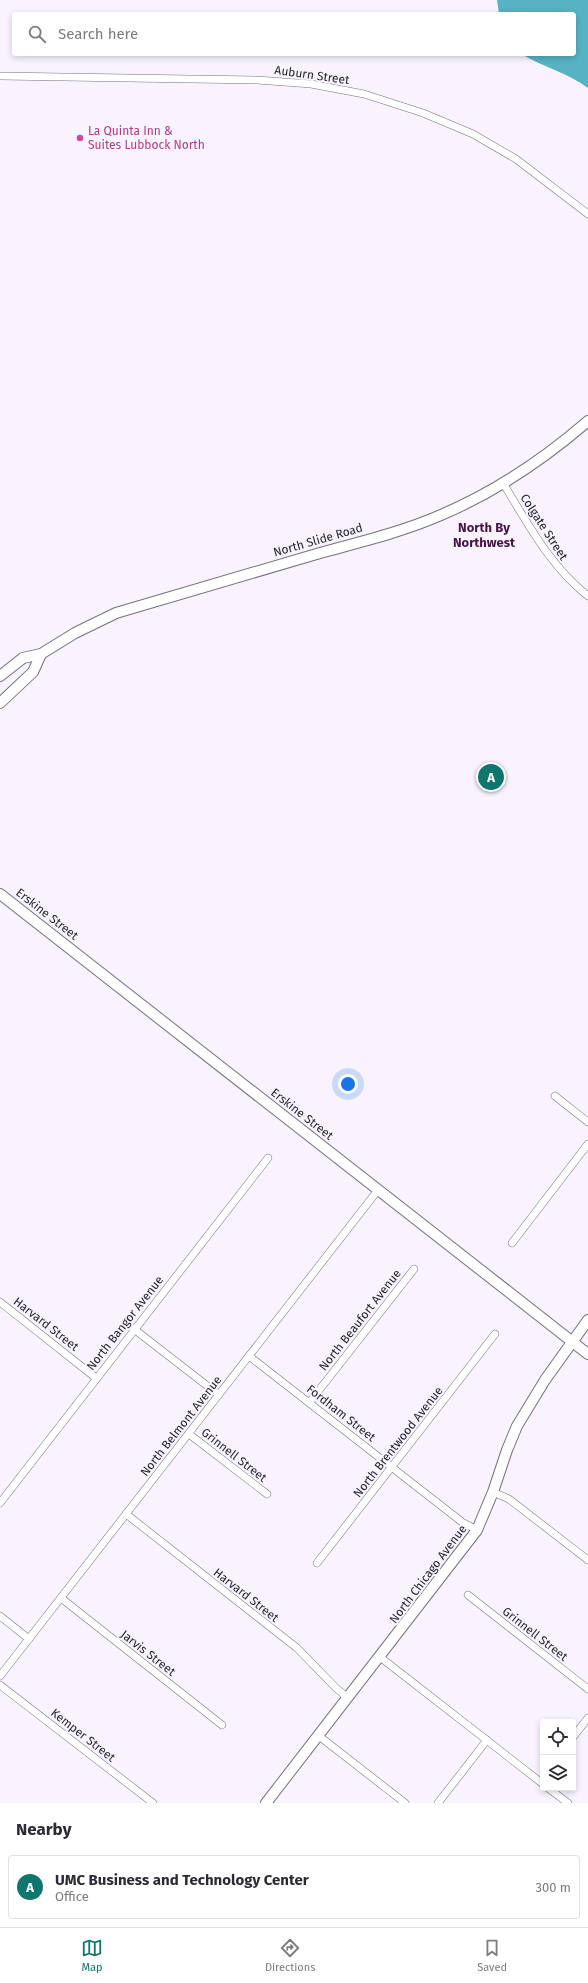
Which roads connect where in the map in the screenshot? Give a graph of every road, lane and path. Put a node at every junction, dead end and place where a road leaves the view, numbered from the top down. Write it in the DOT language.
graph roads {
  1 [pos="0,76"];
  2 [pos="588,214"];
  3 [pos="588,421"];
  4 [pos="503,483"];
  5 [pos="588,596"];
  6 [pos="41,654"];
  7 [pos="0,676"];
  8 [pos="0,703"];
  9 [pos="0,894"];
  10 [pos="555,1096"];
  11 [pos="588,1122"];
  12 [pos="588,1144"];
  13 [pos="268,1158"];
  14 [pos="378,1190"];
  15 [pos="512,1243"];
  16 [pos="414,1269"];
  17 [pos="0,1302"];
  18 [pos="588,1320"];
  19 [pos="134,1329"];
  20 [pos="495,1334"];
  21 [pos="572,1341"];
  22 [pos="588,1354"];
  23 [pos="250,1356"];
  24 [pos="96,1378"];
  25 [pos="219,1395"];
  26 [pos="309,1402"];
  27 [pos="189,1434"];
  28 [pos="393,1468"];
  29 [pos="493,1492"];
  30 [pos="267,1494"];
  31 [pos="0,1503"];
  32 [pos="126,1514"];
  33 [pos="477,1530"];
  34 [pos="588,1560"];
  35 [pos="317,1563"];
  36 [pos="468,1595"];
  37 [pos="61,1598"];
  38 [pos="0,1616"];
  39 [pos="29,1639"];
  40 [pos="380,1657"];
  41 [pos="0,1676"];
  42 [pos="0,1685"];
  43 [pos="588,1689"];
  44 [pos="348,1698"];
  45 [pos="588,1718"];
  46 [pos="222,1724"];
  47 [pos="576,1733"];
  48 [pos="319,1736"];
  49 [pos="487,1740"];
  50 [pos="540,1779"];
  51 [pos="552,1791"];
  52 [pos="153,1803"];
  53 [pos="266,1803"];
  54 [pos="405,1803"];
  55 [pos="438,1803"];
  56 [pos="568,1803"];
  1 -- 2 [label="street, Auburn Street"];
  3 -- 4 [label="main road, North Slide Road"];
  4 -- 5 [label="street, Colgate Street"];
  4 -- 6 [label="main road, North Slide Road"];
  6 -- 7 [label="main road, North Slide Road"];
  6 -- 8 [label="main road"];
  9 -- 14 [label="main road, Erskine Street"];
  10 -- 11 [label="street"];
  12 -- 15 [label="street"];
  13 -- 19 [label="street, North Bangor Avenue"];
  14 -- 21 [label="main road, Erskine Street"];
  14 -- 23 [label="street, North Belmont Avenue"];
  16 -- 26 [label="street, North Beaufort Avenue"];
  17 -- 24 [label="street, Harvard Street"];
  18 -- 21 [label="main road, North Chicago Avenue"];
  19 -- 24 [label="street, North Bangor Avenue"];
  19 -- 25 [label="street"];
  20 -- 28 [label="street, North Brentwood Avenue"];
  21 -- 22 [label="main road, Erskine Street"];
  21 -- 29 [label="main road, North Chicago Avenue"];
  23 -- 25 [label="street, North Belmont Avenue"];
  23 -- 26 [label="street, Fordham Street"];
  24 -- 31 [label="street, North Bangor Avenue"];
  25 -- 27 [label="street, North Belmont Avenue"];
  26 -- 28 [label="street, Fordham Street"];
  27 -- 30 [label="street, Grinnell Street"];
  27 -- 32 [label="street, North Belmont Avenue"];
  28 -- 33 [label="street, Fordham Street"];
  28 -- 35 [label="street, North Brentwood Avenue"];
  29 -- 33 [label="main road, North Chicago Avenue"];
  29 -- 34 [label="street"];
  32 -- 37 [label="street, North Belmont Avenue"];
  32 -- 44 [label="street, Harvard Street"];
  33 -- 40 [label="main road, North Chicago Avenue"];
  36 -- 43 [label="street, Grinnell Street"];
  37 -- 39 [label="street, North Belmont Avenue"];
  37 -- 46 [label="street, Jarvis Street"];
  38 -- 39 [label="street"];
  39 -- 41 [label="street, North Belmont Avenue"];
  40 -- 44 [label="main road, North Chicago Avenue"];
  40 -- 49 [label="street"];
  42 -- 52 [label="street, Kemper Street"];
  44 -- 48 [label="main road, North Chicago Avenue"];
  45 -- 47 [label="street"];
  48 -- 53 [label="main road, North Chicago Avenue"];
  48 -- 54 [label="street"];
  49 -- 50 [label="street"];
  49 -- 55 [label="street"];
  51 -- 56 [label="street"];
}
